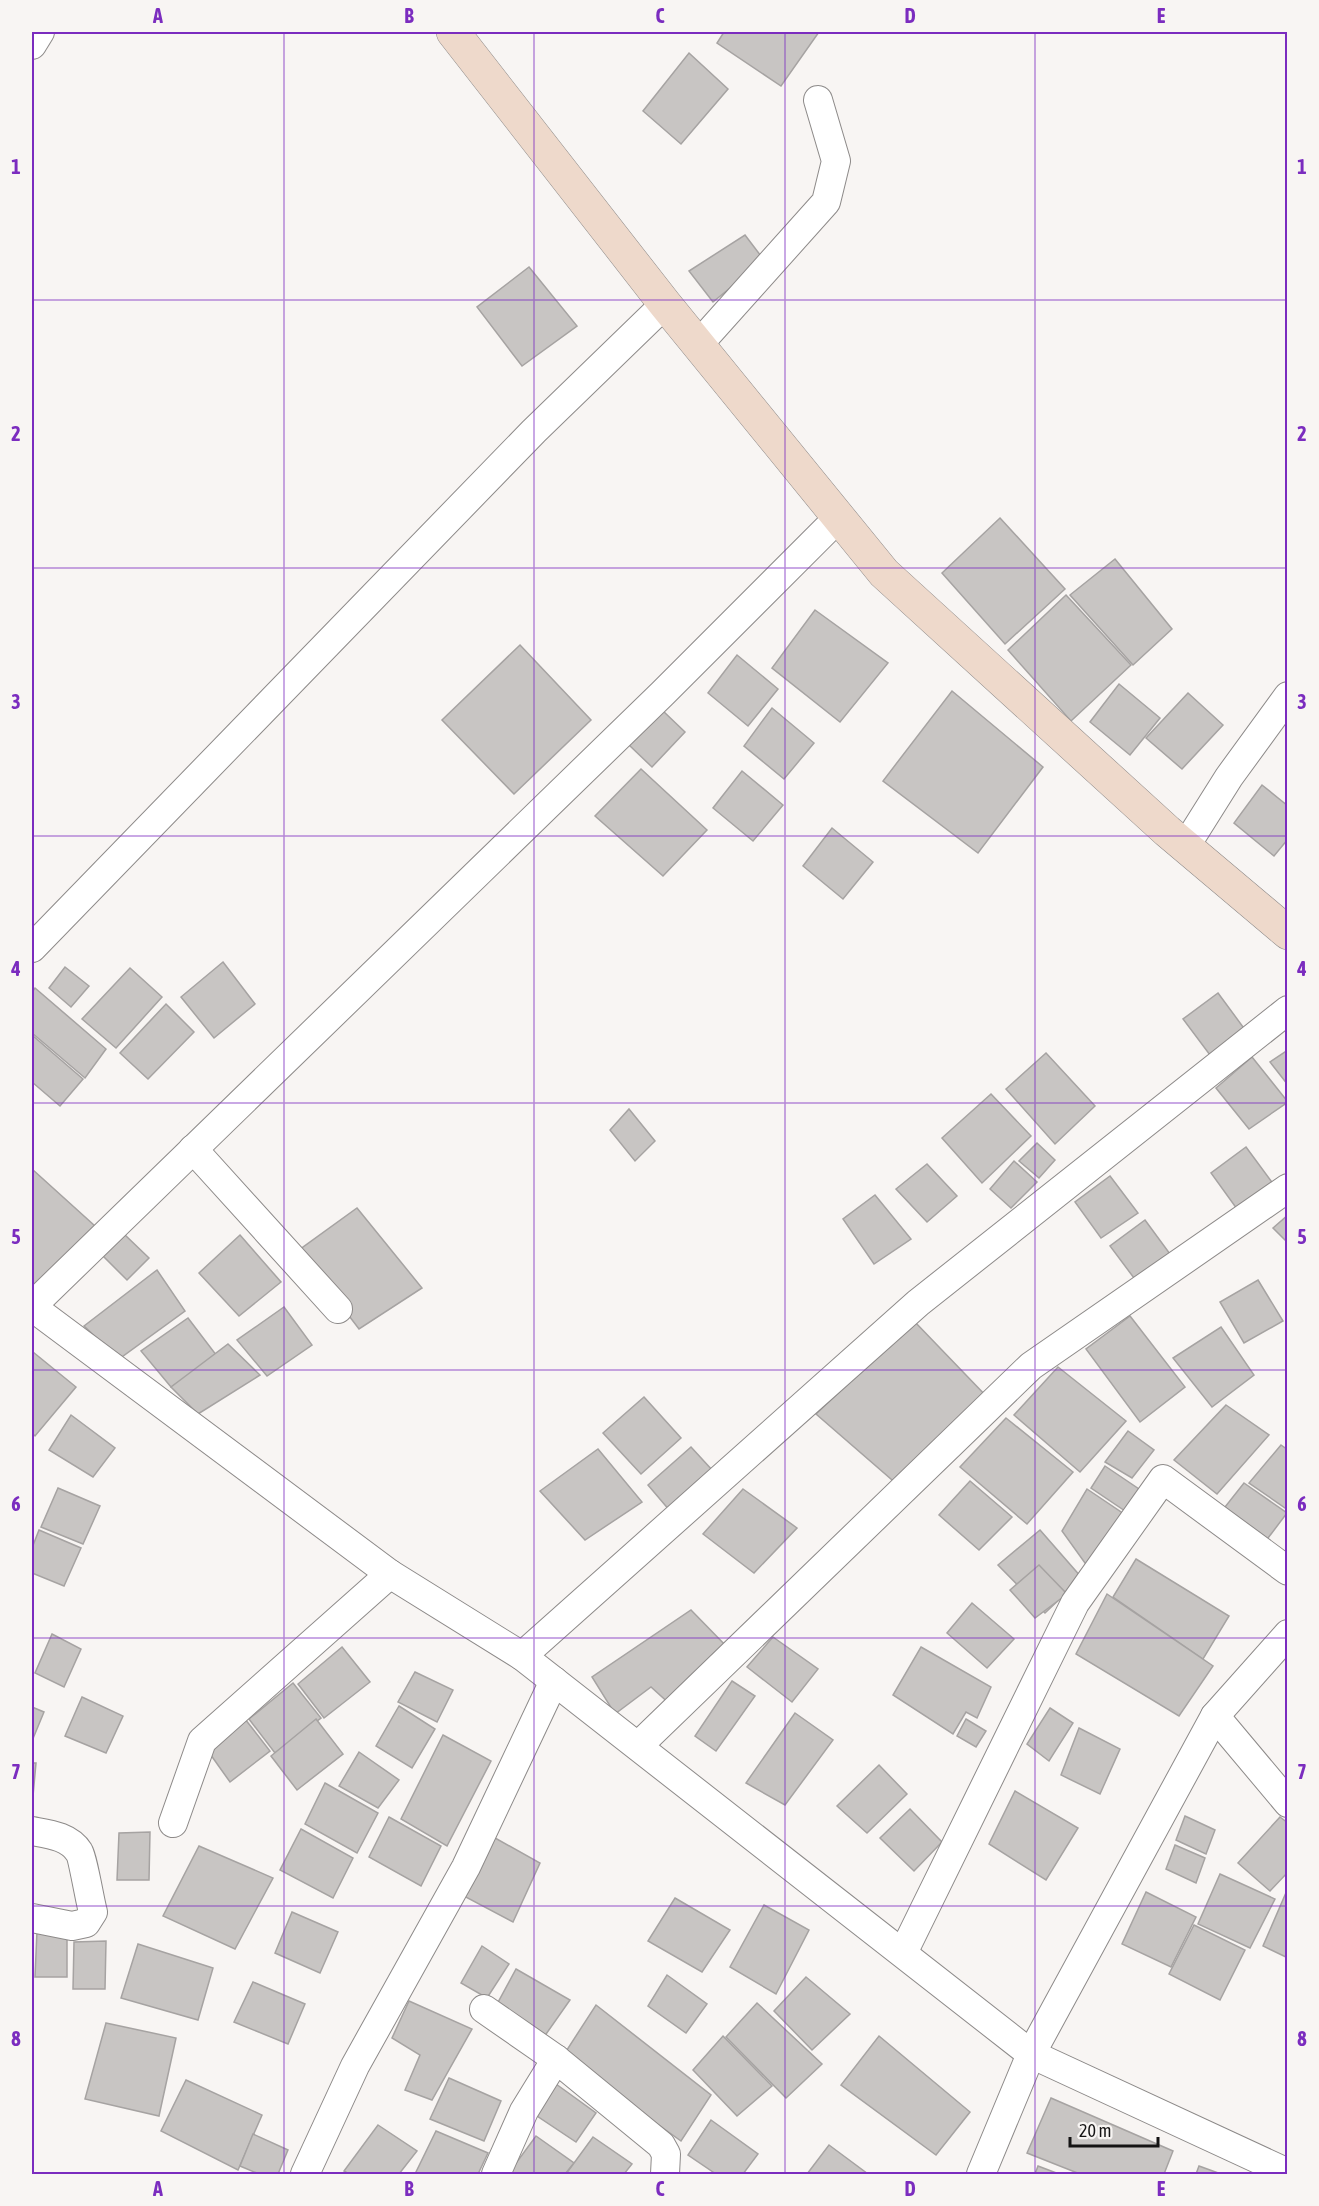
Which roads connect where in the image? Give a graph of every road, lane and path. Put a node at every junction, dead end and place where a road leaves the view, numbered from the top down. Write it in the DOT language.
graph roads {
  1 [pos="40,32"];
  2 [pos="453,32"];
  3 [pos="32,45"];
  4 [pos="818,100"];
  5 [pos="665,304"];
  6 [pos="698,345"];
  7 [pos="839,517"];
  8 [pos="1287,696"];
  9 [pos="1185,847"];
  10 [pos="1287,933"];
  11 [pos="32,948"];
  12 [pos="1287,1010"];
  13 [pos="193,1149"];
  14 [pos="1287,1188"];
  15 [pos="32,1306"];
  16 [pos="338,1309"];
  17 [pos="1287,1571"];
  18 [pos="390,1574"];
  19 [pos="1287,1634"];
  20 [pos="522,1656"];
  21 [pos="554,1681"];
  22 [pos="1215,1716"];
  23 [pos="638,1746"];
  24 [pos="1287,1803"];
  25 [pos="173,1823"];
  26 [pos="32,1831"];
  27 [pos="32,1918"];
  28 [pos="903,1953"];
  29 [pos="484,2009"];
  30 [pos="1031,2054"];
  31 [pos="556,2059"];
  32 [pos="1285,2163"];
  33 [pos="305,2175"];
  34 [pos="496,2175"];
  35 [pos="666,2175"];
  36 [pos="981,2175"];
  1 -- 3 [label="street"];
  2 -- 5 [label="street"];
  4 -- 6 [label="street"];
  5 -- 6 [label="street"];
  5 -- 11 [label="street"];
  6 -- 7 [label="street"];
  7 -- 9 [label="street"];
  7 -- 13 [label="street"];
  8 -- 9 [label="street"];
  9 -- 10 [label="street"];
  12 -- 20 [label="street"];
  13 -- 15 [label="street"];
  13 -- 16 [label="street"];
  14 -- 23 [label="street"];
  15 -- 18 [label="street"];
  17 -- 28 [label="street"];
  18 -- 20 [label="street"];
  18 -- 25 [label="street"];
  19 -- 22 [label="street"];
  20 -- 21 [label="street"];
  21 -- 23 [label="street"];
  21 -- 33 [label="street"];
  22 -- 24 [label="street"];
  22 -- 30 [label="street"];
  23 -- 28 [label="street"];
  26 -- 27 [label="street"];
  28 -- 30 [label="street"];
  29 -- 31 [label="street"];
  30 -- 32 [label="street"];
  30 -- 36 [label="street"];
  31 -- 34 [label="street"];
  31 -- 35 [label="street"];
}
